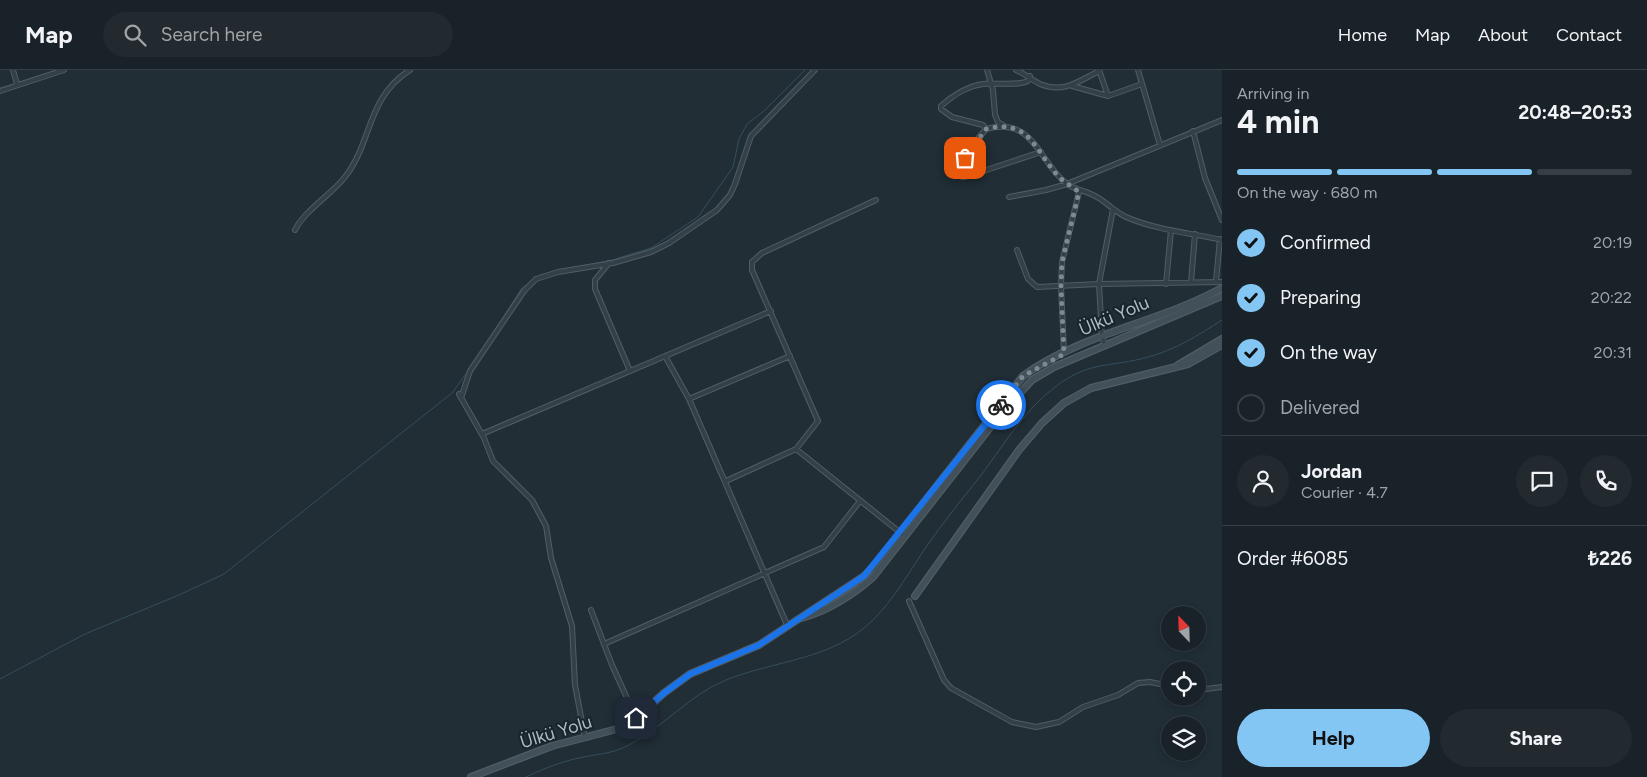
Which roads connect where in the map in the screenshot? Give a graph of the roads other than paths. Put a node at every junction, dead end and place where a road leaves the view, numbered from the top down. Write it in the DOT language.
graph roads {
  1 [pos="12,70"];
  2 [pos="64,70"];
  3 [pos="410,70"];
  4 [pos="815,70"];
  5 [pos="987,70"];
  6 [pos="1016,70"];
  7 [pos="1099,70"];
  8 [pos="1138,70"];
  9 [pos="1030,76"];
  10 [pos="991,83"];
  11 [pos="17,84"];
  12 [pos="1142,84"];
  13 [pos="1072,86"];
  14 [pos="0,91"];
  15 [pos="1108,96"];
  16 [pos="1222,120"];
  17 [pos="1008,128"];
  18 [pos="986,129"];
  19 [pos="1194,131"];
  20 [pos="1160,144"];
  21 [pos="1041,152"];
  22 [pos="1067,184"];
  23 [pos="1079,192"];
  24 [pos="1009,197"];
  25 [pos="876,200"];
  26 [pos="1113,209"];
  27 [pos="1222,220"];
  28 [pos="296,230"];
  29 [pos="1171,230"];
  30 [pos="1195,234"];
  31 [pos="1221,239"];
  32 [pos="1017,250"];
  33 [pos="609,263"];
  34 [pos="1216,281"];
  35 [pos="1191,282"];
  36 [pos="1222,282"];
  37 [pos="1099,284"];
  38 [pos="1166,284"];
  39 [pos="1061,286"];
  40 [pos="1222,288"];
  41 [pos="1222,296"];
  42 [pos="771,311"];
  43 [pos="1102,337"];
  44 [pos="1222,339"];
  45 [pos="1222,344"];
  46 [pos="1105,346"];
  47 [pos="1064,354"];
  48 [pos="666,356"];
  49 [pos="790,356"];
  50 [pos="1172,368"];
  51 [pos="630,371"];
  52 [pos="689,399"];
  53 [pos="482,434"];
  54 [pos="796,449"];
  55 [pos="726,481"];
  56 [pos="860,501"];
  57 [pos="903,534"];
  58 [pos="764,574"];
  59 [pos="915,596"];
  60 [pos="909,601"];
  61 [pos="591,610"];
  62 [pos="787,625"];
  63 [pos="604,644"];
  64 [pos="1161,684"];
  65 [pos="1222,687"];
  66 [pos="1206,689"];
  67 [pos="636,718"];
  68 [pos="585,738"];
  69 [pos="471,777"];
  1 -- 11 [label="street"];
  2 -- 11 [label="street"];
  3 -- 28 [label="street"];
  4 -- 33 [label="street"];
  5 -- 10 [label="street"];
  6 -- 9 [label="street"];
  7 -- 13 [label="street"];
  7 -- 15 [label="street"];
  8 -- 12 [label="street"];
  9 -- 10 [label="street"];
  9 -- 13 [label="street"];
  10 -- 17 [label="street"];
  10 -- 18 [label="street"];
  11 -- 14 [label="street"];
  12 -- 15 [label="street"];
  12 -- 20 [label="street"];
  13 -- 15 [label="street"];
  16 -- 19 [label="street"];
  17 -- 18 [label="street"];
  17 -- 21 [label="street"];
  18 -- 21 [label="street"];
  19 -- 20 [label="street"];
  19 -- 27 [label="street"];
  20 -- 22 [label="street"];
  21 -- 22 [label="street"];
  22 -- 23 [label="street"];
  22 -- 24 [label="street"];
  23 -- 26 [label="street"];
  23 -- 39 [label="street"];
  25 -- 42 [label="street"];
  26 -- 29 [label="street"];
  26 -- 37 [label="street"];
  29 -- 30 [label="street"];
  29 -- 38 [label="street"];
  30 -- 31 [label="street"];
  30 -- 35 [label="street"];
  31 -- 34 [label="street"];
  32 -- 39 [label="street"];
  33 -- 51 [label="street"];
  33 -- 53 [label="street"];
  34 -- 35 [label="street"];
  34 -- 36 [label="street"];
  35 -- 38 [label="street"];
  37 -- 38 [label="street"];
  37 -- 39 [label="street"];
  37 -- 43 [label="street"];
  39 -- 47 [label="street"];
  40 -- 43 [label="main road, Ülkü Yolu"];
  41 -- 46 [label="main road, Ülkü Yolu"];
  42 -- 48 [label="street"];
  42 -- 49 [label="street"];
  43 -- 46 [label="street"];
  43 -- 47 [label="main road, Ülkü Yolu"];
  44 -- 50 [label="main road"];
  45 -- 50 [label="main road"];
  46 -- 57 [label="main road, Ülkü Yolu"];
  47 -- 57 [label="main road, Ülkü Yolu"];
  48 -- 51 [label="street"];
  48 -- 52 [label="street"];
  49 -- 52 [label="street"];
  49 -- 54 [label="street"];
  50 -- 59 [label="main road"];
  51 -- 53 [label="street"];
  52 -- 55 [label="street"];
  53 -- 68 [label="street"];
  54 -- 55 [label="street"];
  54 -- 56 [label="street"];
  55 -- 58 [label="street"];
  56 -- 57 [label="street"];
  56 -- 58 [label="street"];
  57 -- 62 [label="main road, Ülkü Yolu"];
  58 -- 62 [label="street"];
  58 -- 63 [label="street"];
  60 -- 64 [label="street"];
  61 -- 63 [label="street"];
  62 -- 67 [label="main road, Ülkü Yolu"];
  63 -- 67 [label="street"];
  65 -- 66 [label="street"];
  67 -- 68 [label="main road, Ülkü Yolu"];
  68 -- 69 [label="main road, Ülkü Yolu"];
}
